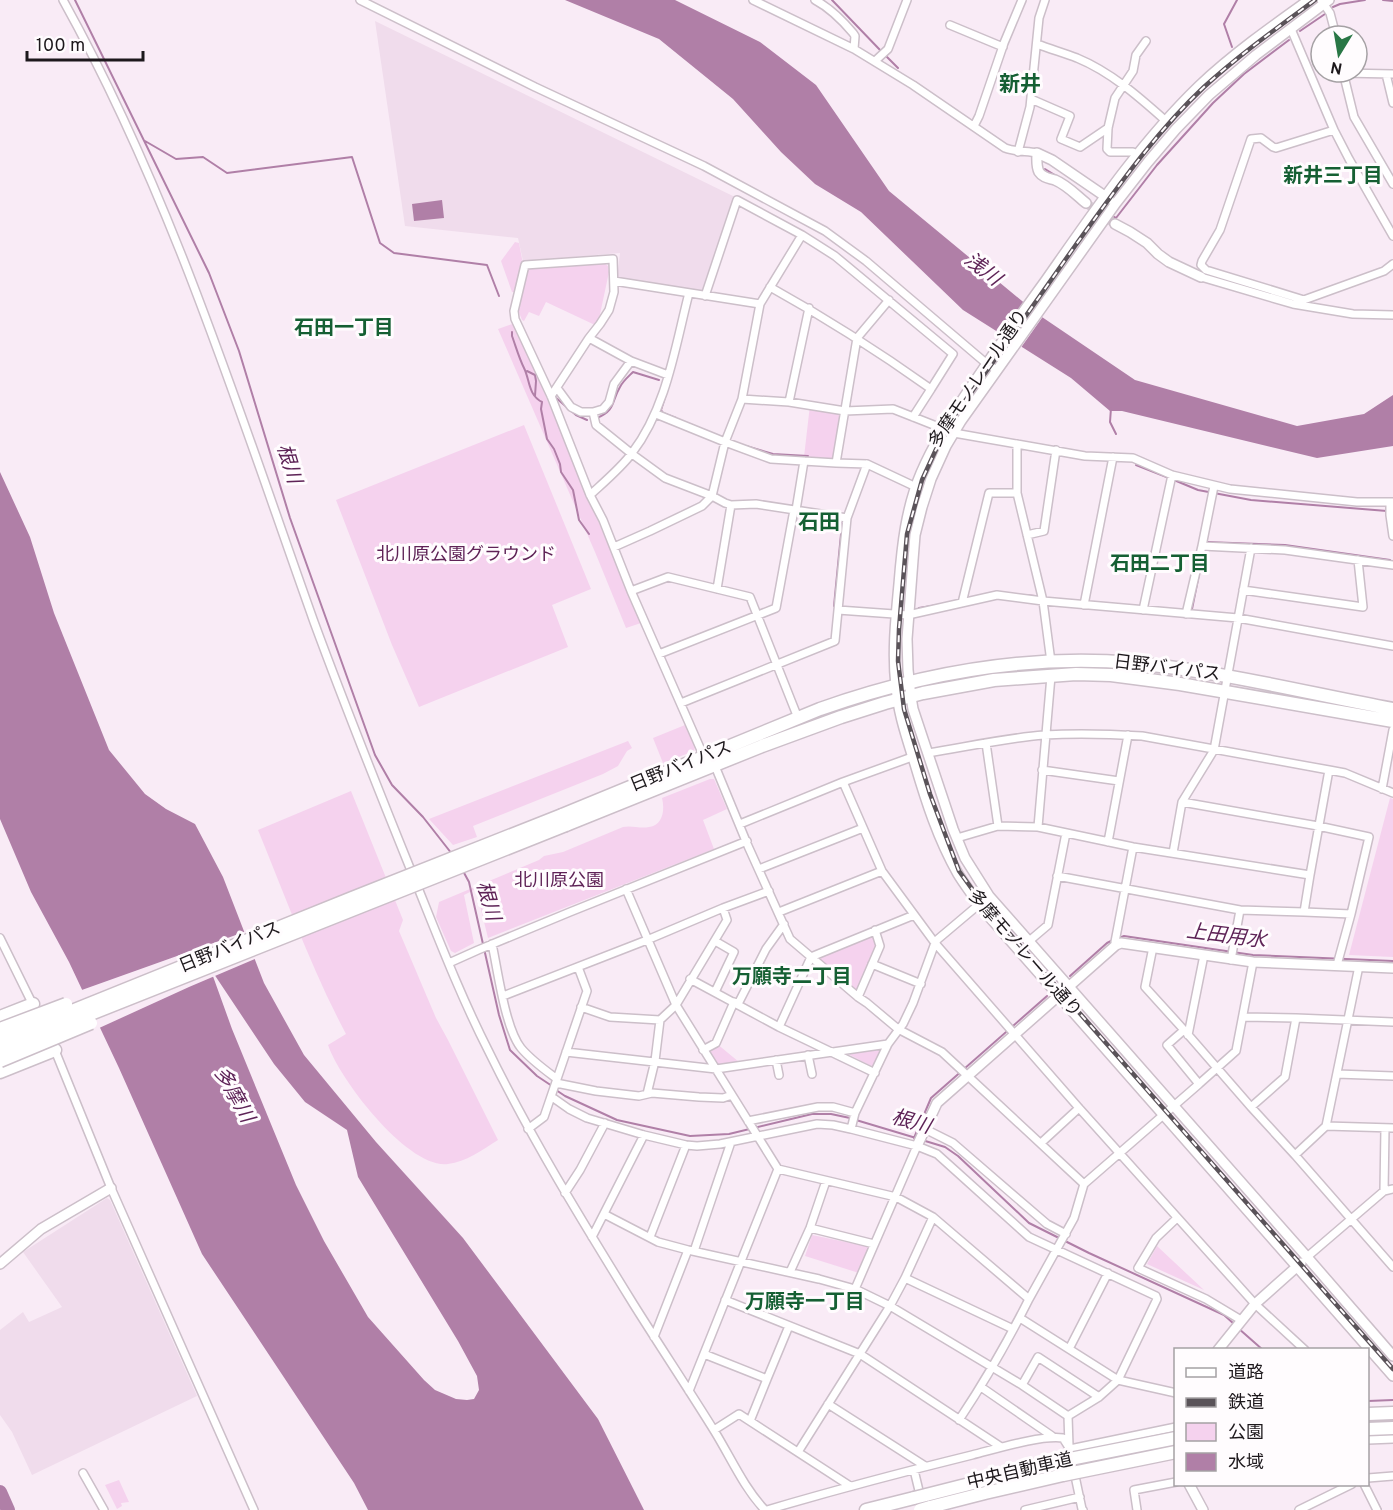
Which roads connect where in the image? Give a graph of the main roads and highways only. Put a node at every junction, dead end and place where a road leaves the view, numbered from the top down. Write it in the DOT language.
graph roads {
  1 [pos="1309,0"];
  2 [pos="1324,1"];
  3 [pos="1106,196"];
  4 [pos="1086,203"];
  5 [pos="1116,203"];
  6 [pos="1115,224"];
  7 [pos="1201,277"];
  8 [pos="909,681"];
  9 [pos="896,685"];
  10 [pos="911,696"];
  11 [pos="898,700"];
  12 [pos="1393,710"];
  13 [pos="1393,721"];
  14 [pos="564,820"];
  15 [pos="1393,968"];
  16 [pos="170,977"];
  17 [pos="1069,987"];
  18 [pos="1059,995"];
  19 [pos="33,1004"];
  20 [pos="0,1017"];
  21 [pos="0,1029"];
  22 [pos="0,1040"];
  23 [pos="0,1050"];
  24 [pos="55,1050"];
  25 [pos="0,1061"];
  26 [pos="0,1071"];
  27 [pos="917,1146"];
  28 [pos="111,1188"];
  29 [pos="1307,1257"];
  30 [pos="0,1264"];
  31 [pos="1296,1267"];
  32 [pos="1220,1348"];
  33 [pos="1368,1348"];
  34 [pos="1369,1349"];
  35 [pos="1393,1356"];
  36 [pos="1393,1376"];
  37 [pos="1393,1413"];
  38 [pos="1369,1414"];
  39 [pos="1393,1428"];
  40 [pos="1369,1429"];
  41 [pos="1174,1438"];
  42 [pos="1174,1452"];
  43 [pos="1190,1486"];
  44 [pos="925,1509"];
  45 [pos="866,1510"];
  46 [pos="1203,1510"];
  1 -- 3 [label="main road, 多摩モノレール通り"];
  2 -- 5 [label="main road, 多摩モノレール通り"];
  3 -- 4 [label="main road"];
  3 -- 5 [label="main road"];
  3 -- 9 [label="main road, 多摩モノレール通り"];
  5 -- 8 [label="main road, 多摩モノレール通り"];
  6 -- 7 [label="main road"];
  8 -- 9 [label="highway, 日野バイパス"];
  8 -- 10 [label="main road, 多摩モノレール通り"];
  8 -- 12 [label="highway, 日野バイパス"];
  9 -- 11 [label="main road, 多摩モノレール通り"];
  9 -- 14 [label="highway, 日野バイパス"];
  10 -- 11 [label="highway, 日野バイパス"];
  10 -- 13 [label="highway, 日野バイパス"];
  10 -- 17 [label="main road, 多摩モノレール通り"];
  11 -- 14 [label="highway, 日野バイパス"];
  11 -- 18 [label="main road, 多摩モノレール通り"];
  14 -- 16 [label="highway, 日野バイパス, bridge"];
  15 -- 17 [label="main road"];
  16 -- 21 [label="highway, bridge"];
  16 -- 22 [label="highway, 日野バイパス, bridge"];
  16 -- 23 [label="highway, 日野バイパス, bridge"];
  16 -- 25 [label="highway, bridge"];
  17 -- 18 [label="main road"];
  17 -- 29 [label="main road, 多摩モノレール通り"];
  18 -- 27 [label="main road"];
  18 -- 31 [label="main road, 多摩モノレール通り"];
  19 -- 20 [label="highway"];
  24 -- 26 [label="highway"];
  28 -- 30 [label="main road"];
  29 -- 31 [label="main road"];
  29 -- 35 [label="main road, 多摩モノレール通り"];
  31 -- 32 [label="main road"];
  31 -- 33 [label="main road, 多摩モノレール通り"];
  34 -- 36 [label="main road, 多摩モノレール通り"];
  37 -- 38 [label="highway"];
  39 -- 40 [label="highway"];
  41 -- 45 [label="highway, 中央自動車道, bridge"];
  42 -- 44 [label="highway, 中央自動車道, bridge"];
  43 -- 46 [label="main road"];
}
